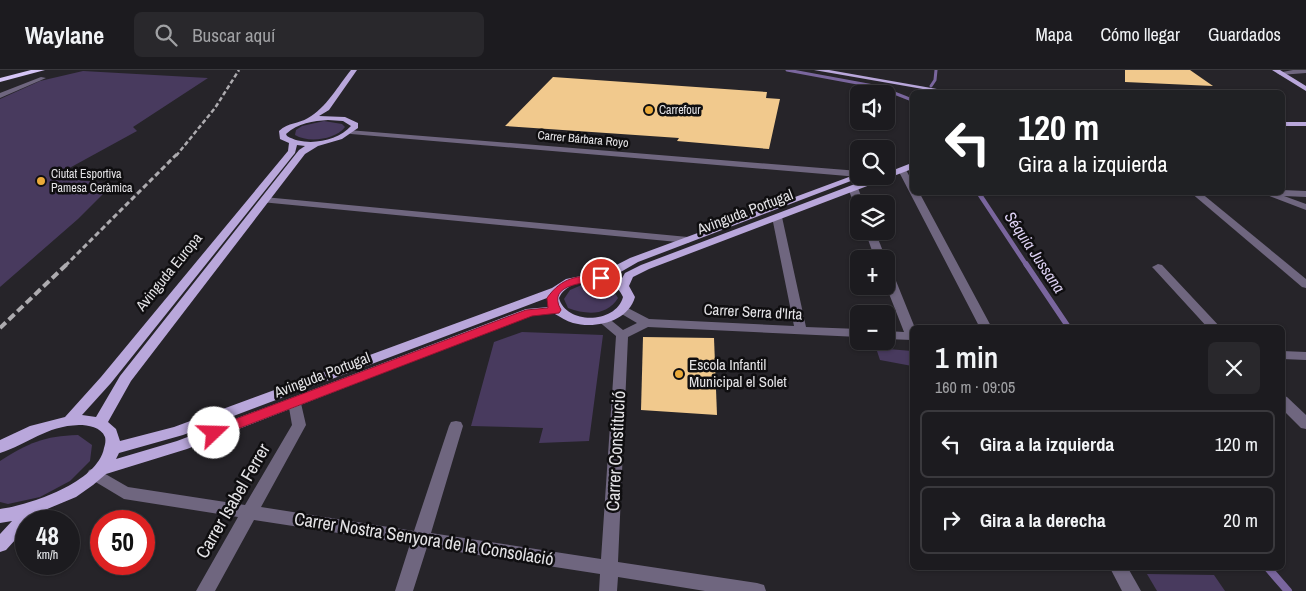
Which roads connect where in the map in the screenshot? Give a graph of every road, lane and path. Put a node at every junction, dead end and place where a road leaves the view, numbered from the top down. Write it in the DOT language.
graph roads {
  1 [pos="354,70"];
  2 [pos="363,70"];
  3 [pos="817,70"];
  4 [pos="1306,70"];
  5 [pos="1278,71"];
  6 [pos="42,74"];
  7 [pos="0,80"];
  8 [pos="1306,88"];
  9 [pos="938,90"];
  10 [pos="0,96"];
  11 [pos="337,118"];
  12 [pos="310,120"];
  13 [pos="1285,122"];
  14 [pos="1306,123"];
  15 [pos="351,132"];
  16 [pos="293,142"];
  17 [pos="316,143"];
  18 [pos="910,158"];
  19 [pos="895,164"];
  20 [pos="910,167"];
  21 [pos="902,170"];
  22 [pos="813,171"];
  23 [pos="895,173"];
  24 [pos="850,174"];
  25 [pos="850,179"];
  26 [pos="836,185"];
  27 [pos="861,185"];
  28 [pos="910,185"];
  29 [pos="853,188"];
  30 [pos="1285,193"];
  31 [pos="1306,194"];
  32 [pos="856,195"];
  33 [pos="916,195"];
  34 [pos="1198,195"];
  35 [pos="1272,195"];
  36 [pos="264,200"];
  37 [pos="1306,207"];
  38 [pos="777,217"];
  39 [pos="646,236"];
  40 [pos="688,240"];
  41 [pos="657,252"];
  42 [pos="1158,267"];
  43 [pos="601,278"];
  44 [pos="1306,285"];
  45 [pos="623,286"];
  46 [pos="555,291"];
  47 [pos="895,294"];
  48 [pos="555,310"];
  49 [pos="624,310"];
  50 [pos="603,320"];
  51 [pos="646,323"];
  52 [pos="984,325"];
  53 [pos="1211,325"];
  54 [pos="801,330"];
  55 [pos="910,331"];
  56 [pos="850,333"];
  57 [pos="895,335"];
  58 [pos="622,336"];
  59 [pos="910,336"];
  60 [pos="1285,355"];
  61 [pos="1306,356"];
  62 [pos="295,402"];
  63 [pos="1285,403"];
  64 [pos="68,422"];
  65 [pos="99,424"];
  66 [pos="1306,424"];
  67 [pos="456,426"];
  68 [pos="0,447"];
  69 [pos="112,449"];
  70 [pos="97,472"];
  71 [pos="34,509"];
  72 [pos="250,512"];
  73 [pos="0,516"];
  74 [pos="421,538"];
  75 [pos="0,545"];
  76 [pos="609,568"];
  77 [pos="1120,570"];
  78 [pos="711,587"];
  79 [pos="205,591"];
  80 [pos="404,591"];
  81 [pos="608,591"];
  82 [pos="757,591"];
  83 [pos="1132,591"];
  1 -- 12 [label="main road"];
  2 -- 11 [label="main road"];
  3 -- 9 [label="main road"];
  4 -- 5 [label="street"];
  5 -- 8 [label="main road"];
  6 -- 7 [label="highway"];
  6 -- 10 [label="street"];
  11 -- 12 [label="main road"];
  11 -- 15 [label="main road"];
  12 -- 16 [label="main road"];
  13 -- 14 [label="main road"];
  15 -- 17 [label="main road"];
  15 -- 22 [label="street, Carrer Bárbara Royo"];
  16 -- 17 [label="main road"];
  16 -- 64 [label="main road, Avinguda Europa"];
  17 -- 36 [label="main road, Avinguda Europa"];
  18 -- 19 [label="main road"];
  20 -- 21 [label="main road, Avinguda Portugal"];
  21 -- 23 [label="main road, Avinguda Portugal"];
  21 -- 28 [label="street"];
  22 -- 24 [label="street, Carrer Bárbara Royo"];
  22 -- 26 [label="street, Carrer Bárbara Royo"];
  25 -- 26 [label="main road, Avinguda Portugal"];
  26 -- 40 [label="main road, Avinguda Portugal"];
  27 -- 29 [label="main road, Avinguda Portugal"];
  29 -- 32 [label="street"];
  29 -- 38 [label="main road, Avinguda Portugal"];
  30 -- 31 [label="street"];
  33 -- 52 [label="street"];
  34 -- 44 [label="street"];
  35 -- 37 [label="street"];
  36 -- 39 [label="street"];
  36 -- 65 [label="main road, Avinguda Europa"];
  38 -- 45 [label="main road, Avinguda Portugal"];
  38 -- 54 [label="street"];
  39 -- 40 [label="street"];
  39 -- 41 [label="street"];
  40 -- 41 [label="main road, Avinguda Portugal"];
  41 -- 43 [label="main road, Avinguda Portugal"];
  42 -- 53 [label="street"];
  43 -- 45 [label="main road"];
  43 -- 46 [label="main road, Avinguda Portugal"];
  45 -- 49 [label="main road"];
  46 -- 48 [label="main road"];
  46 -- 69 [label="main road, Avinguda Portugal"];
  47 -- 55 [label="street"];
  48 -- 50 [label="main road"];
  48 -- 62 [label="main road, Avinguda Portugal"];
  49 -- 50 [label="main road"];
  49 -- 51 [label="street, Carrer Serra d'Irta"];
  50 -- 58 [label="street"];
  51 -- 54 [label="street, Carrer Serra d'Irta"];
  51 -- 58 [label="street"];
  54 -- 56 [label="street, Carrer Serra d'Irta"];
  57 -- 59 [label="street"];
  58 -- 76 [label="street, Carrer Constitució"];
  60 -- 61 [label="street"];
  62 -- 70 [label="main road, Avinguda Portugal"];
  62 -- 72 [label="street, Carrer Isabel Ferrer"];
  63 -- 66 [label="street"];
  64 -- 65 [label="main road"];
  64 -- 68 [label="main road"];
  65 -- 69 [label="main road"];
  67 -- 74 [label="street"];
  69 -- 70 [label="main road"];
  70 -- 71 [label="main road"];
  70 -- 72 [label="street, Carrer Nostra Senyora de la Consolació"];
  71 -- 73 [label="main road"];
  71 -- 75 [label="main road"];
  72 -- 74 [label="street, Carrer Nostra Senyora de la Consolació"];
  72 -- 79 [label="street, Carrer Isabel Ferrer"];
  74 -- 76 [label="street, Carrer Nostra Senyora de la Consolació"];
  74 -- 80 [label="street"];
  76 -- 78 [label="street, Carrer Nostra Senyora de la Consolació"];
  76 -- 81 [label="street, Carrer Constitució"];
  77 -- 83 [label="street"];
  78 -- 82 [label="street, Carrer Nostra Senyora de la Consolació"];
}
